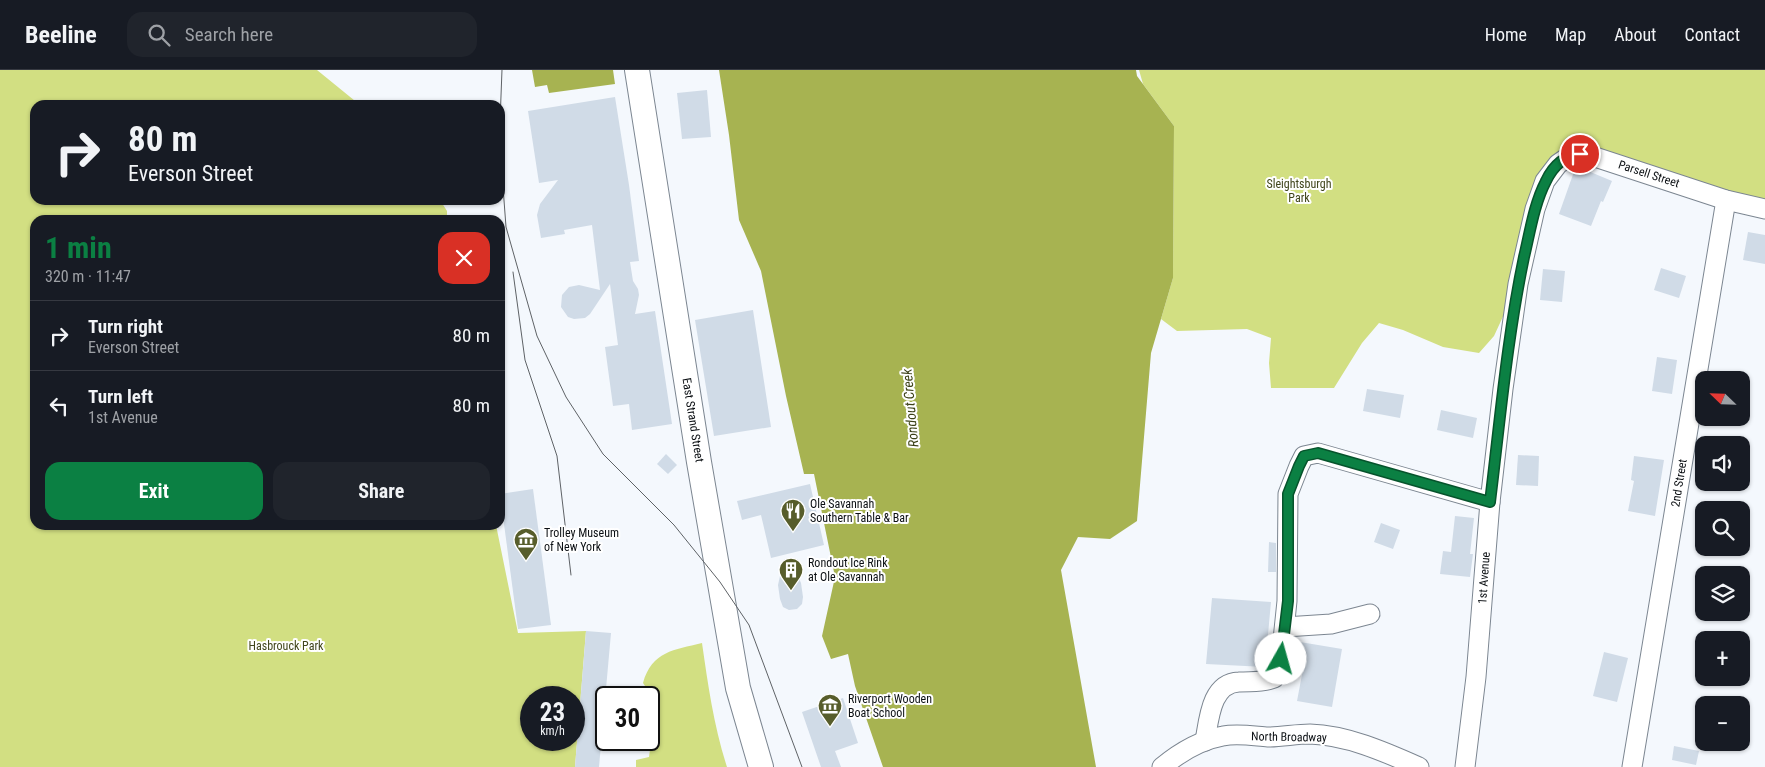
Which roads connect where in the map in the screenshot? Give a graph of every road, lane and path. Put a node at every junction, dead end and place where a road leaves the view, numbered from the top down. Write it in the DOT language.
graph roads {
  1 [pos="637,70"];
  2 [pos="1726,200"];
  3 [pos="1765,209"];
  4 [pos="1503,390"];
  5 [pos="1490,502"];
  6 [pos="1370,614"];
  7 [pos="1285,627"];
  8 [pos="1205,741"];
  9 [pos="761,767"];
  10 [pos="1162,767"];
  11 [pos="1419,767"];
  12 [pos="1465,767"];
  13 [pos="1632,767"];
  1 -- 9 [label="street, East Strand Street"];
  2 -- 3 [label="street, Parsell Street"];
  2 -- 4 [label="street, Parsell Street"];
  2 -- 13 [label="street, 2nd Street"];
  4 -- 5 [label="street, 1st Avenue"];
  5 -- 7 [label="street"];
  5 -- 12 [label="street, 1st Avenue"];
  6 -- 7 [label="street"];
  7 -- 8 [label="street"];
  8 -- 10 [label="street, North Broadway"];
  8 -- 11 [label="street, North Broadway"];
}
